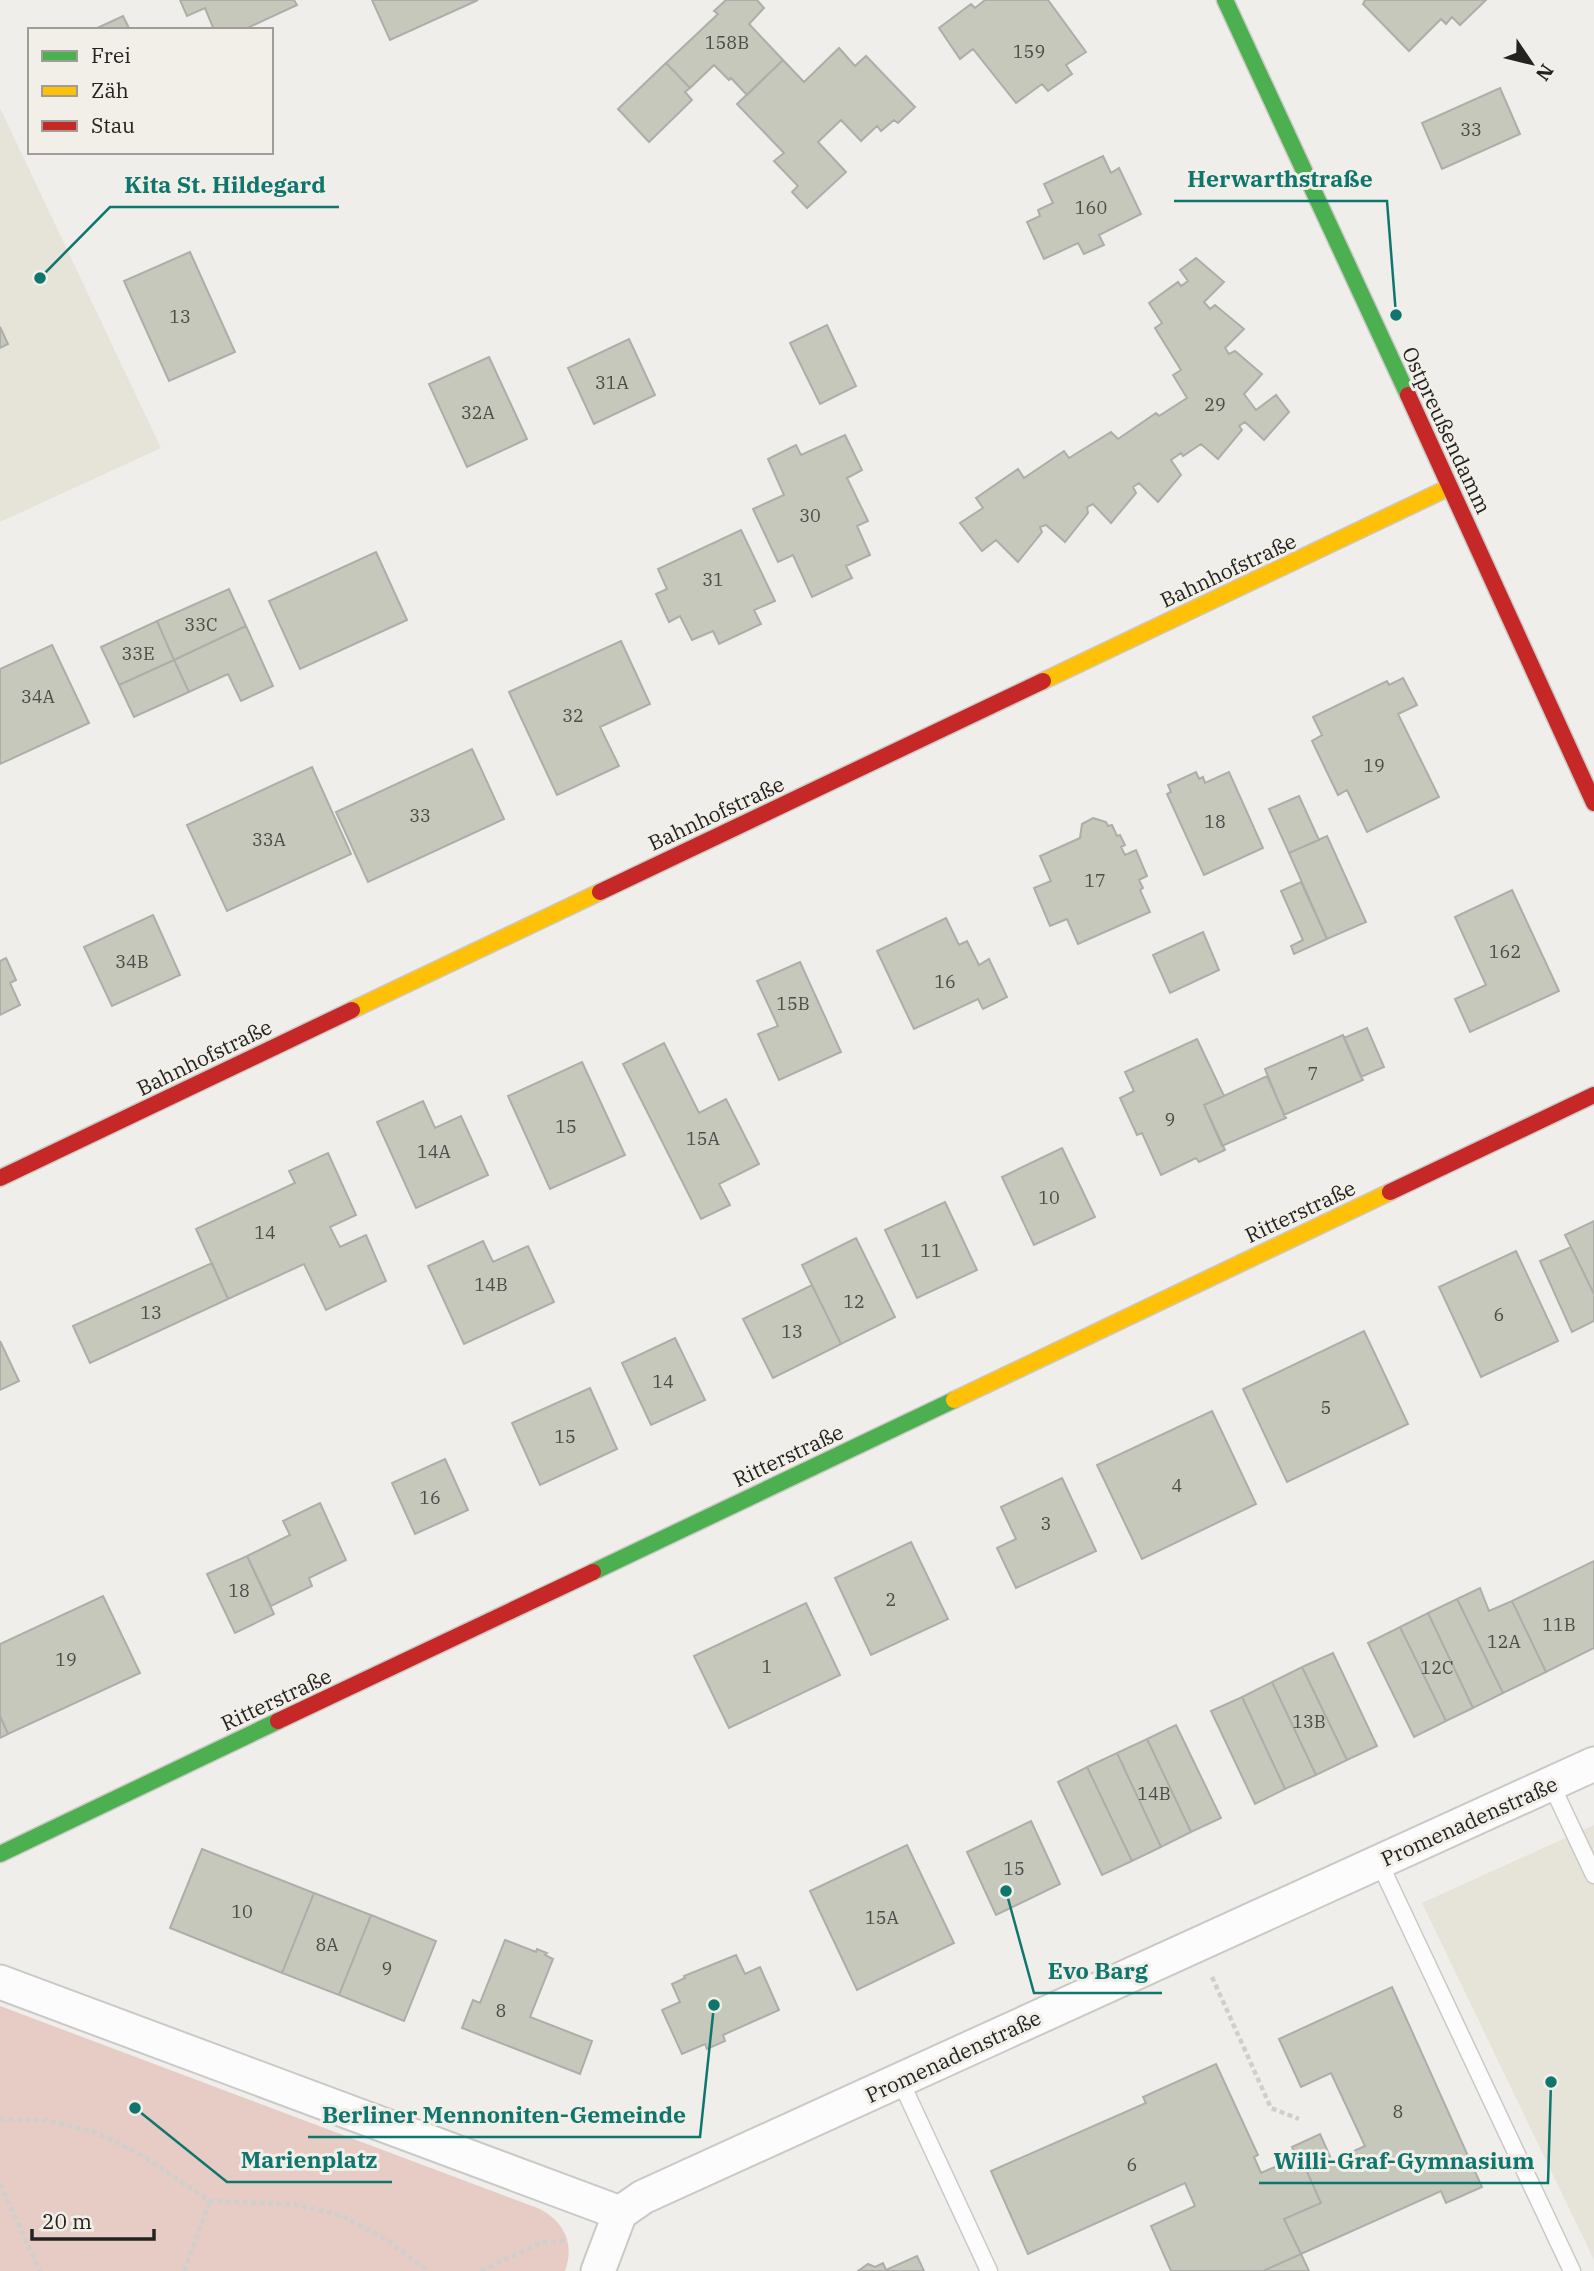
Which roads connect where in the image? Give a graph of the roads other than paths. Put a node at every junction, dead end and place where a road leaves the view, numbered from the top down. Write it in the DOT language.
graph roads {
  1 [pos="1225,0"];
  2 [pos="1450,487"];
  3 [pos="1594,803"];
  4 [pos="1594,1095"];
  5 [pos="0,1178"];
  6 [pos="1594,1764"];
  7 [pos="1551,1784"];
  8 [pos="0,1854"];
  9 [pos="1379,1862"];
  10 [pos="1594,1875"];
  11 [pos="0,1982"];
  12 [pos="900,2080"];
  13 [pos="620,2213"];
  14 [pos="597,2271"];
  15 [pos="989,2271"];
  16 [pos="1572,2271"];
  1 -- 2 [label="street, Ostpreußendamm"];
  2 -- 3 [label="street, Ostpreußendamm"];
  2 -- 5 [label="street, Bahnhofstraße"];
  4 -- 8 [label="street, Ritterstraße"];
  6 -- 7 [label="street, Promenadenstraße"];
  7 -- 9 [label="street, Promenadenstraße"];
  7 -- 10 [label="lane"];
  9 -- 12 [label="street, Promenadenstraße"];
  9 -- 16 [label="lane"];
  11 -- 13 [label="street"];
  12 -- 13 [label="street, Promenadenstraße"];
  12 -- 15 [label="lane"];
  13 -- 14 [label="street"];
}
